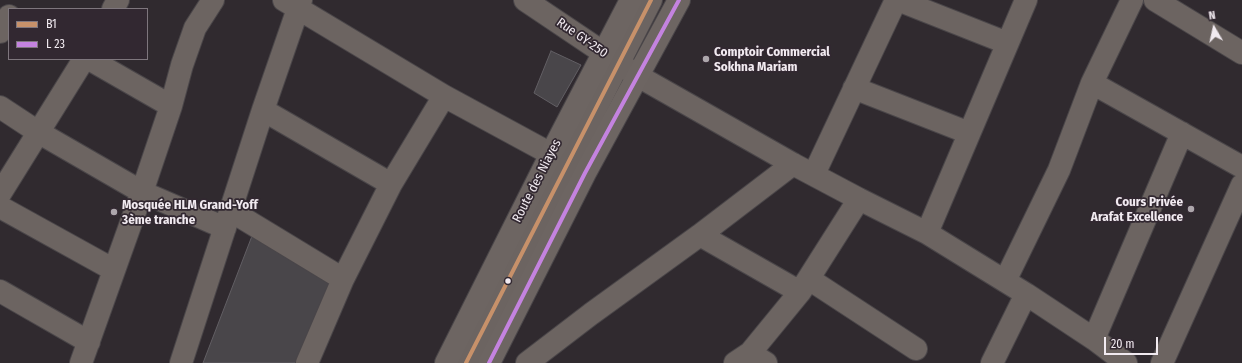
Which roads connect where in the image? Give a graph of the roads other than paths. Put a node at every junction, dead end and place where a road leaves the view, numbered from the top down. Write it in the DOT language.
graph roads {
  1 [pos="213,0"];
  2 [pos="525,0"];
  3 [pos="631,0"];
  4 [pos="651,0"];
  5 [pos="679,0"];
  6 [pos="897,0"];
  7 [pos="1026,0"];
  8 [pos="1132,0"];
  9 [pos="1155,0"];
  10 [pos="294,3"];
  11 [pos="8,18"];
  12 [pos="0,32"];
  13 [pos="1007,43"];
  14 [pos="1242,53"];
  15 [pos="611,58"];
  16 [pos="83,60"];
  17 [pos="91,60"];
  18 [pos="638,76"];
  19 [pos="1092,83"];
  20 [pos="854,88"];
  21 [pos="444,96"];
  22 [pos="171,106"];
  23 [pos="0,107"];
  24 [pos="263,110"];
  25 [pos="38,132"];
  26 [pos="969,132"];
  27 [pos="1182,133"];
  28 [pos="551,154"];
  29 [pos="793,164"];
  30 [pos="1242,167"];
  31 [pos="814,174"];
  32 [pos="391,184"];
  33 [pos="1242,185"];
  34 [pos="142,192"];
  35 [pos="0,194"];
  36 [pos="859,199"];
  37 [pos="0,207"];
  38 [pos="228,219"];
  39 [pos="927,232"];
  40 [pos="700,235"];
  41 [pos="114,270"];
  42 [pos="343,279"];
  43 [pos="1005,282"];
  44 [pos="804,285"];
  45 [pos="0,291"];
  46 [pos="1026,294"];
  47 [pos="1094,338"];
  48 [pos="88,342"];
  49 [pos="916,349"];
  50 [pos="750,360"];
  51 [pos="81,363"];
  52 [pos="181,363"];
  53 [pos="307,363"];
  54 [pos="446,363"];
  55 [pos="466,363"];
  56 [pos="489,363"];
  57 [pos="527,363"];
  58 [pos="992,363"];
  59 [pos="1126,363"];
  60 [pos="1162,363"];
  1 -- 22 [label="street"];
  2 -- 15 [label="street, Rue GY-250"];
  3 -- 15 [label="main road, Route des Niayes"];
  4 -- 15 [label="street"];
  5 -- 18 [label="main road"];
  6 -- 13 [label="street"];
  6 -- 20 [label="street"];
  7 -- 13 [label="street"];
  8 -- 19 [label="street"];
  9 -- 14 [label="street"];
  10 -- 21 [label="street"];
  10 -- 24 [label="street"];
  11 -- 12 [label="street"];
  13 -- 26 [label="street"];
  15 -- 18 [label="street, Rue GY-250"];
  15 -- 28 [label="main road, Route des Niayes"];
  15 -- 55 [label="street"];
  16 -- 25 [label="street"];
  17 -- 22 [label="street"];
  18 -- 29 [label="street, Rue GY-250"];
  18 -- 56 [label="main road"];
  19 -- 27 [label="street"];
  19 -- 43 [label="street"];
  20 -- 26 [label="street"];
  20 -- 31 [label="street"];
  21 -- 28 [label="street"];
  21 -- 32 [label="street"];
  22 -- 34 [label="street"];
  23 -- 25 [label="street"];
  24 -- 32 [label="street"];
  24 -- 38 [label="street"];
  25 -- 34 [label="street"];
  25 -- 35 [label="street"];
  26 -- 39 [label="street"];
  27 -- 30 [label="street"];
  27 -- 47 [label="street"];
  28 -- 54 [label="main road, Route des Niayes"];
  29 -- 31 [label="street, Rue GY-250"];
  29 -- 40 [label="street"];
  31 -- 36 [label="street, Rue GY-250"];
  32 -- 42 [label="street"];
  33 -- 60 [label="street"];
  34 -- 38 [label="street"];
  34 -- 41 [label="street"];
  36 -- 39 [label="street, Rue GY-250"];
  36 -- 44 [label="street"];
  37 -- 41 [label="street"];
  38 -- 42 [label="street"];
  38 -- 52 [label="street"];
  39 -- 43 [label="street, Rue GY-250"];
  40 -- 44 [label="street"];
  40 -- 57 [label="street"];
  41 -- 48 [label="street"];
  42 -- 53 [label="street"];
  43 -- 46 [label="street, Rue GY-250"];
  44 -- 49 [label="street"];
  44 -- 50 [label="street"];
  45 -- 48 [label="street"];
  46 -- 47 [label="street, Rue GY-250"];
  46 -- 58 [label="street"];
  47 -- 59 [label="street, Rue GY-250"];
  48 -- 51 [label="street"];
}
